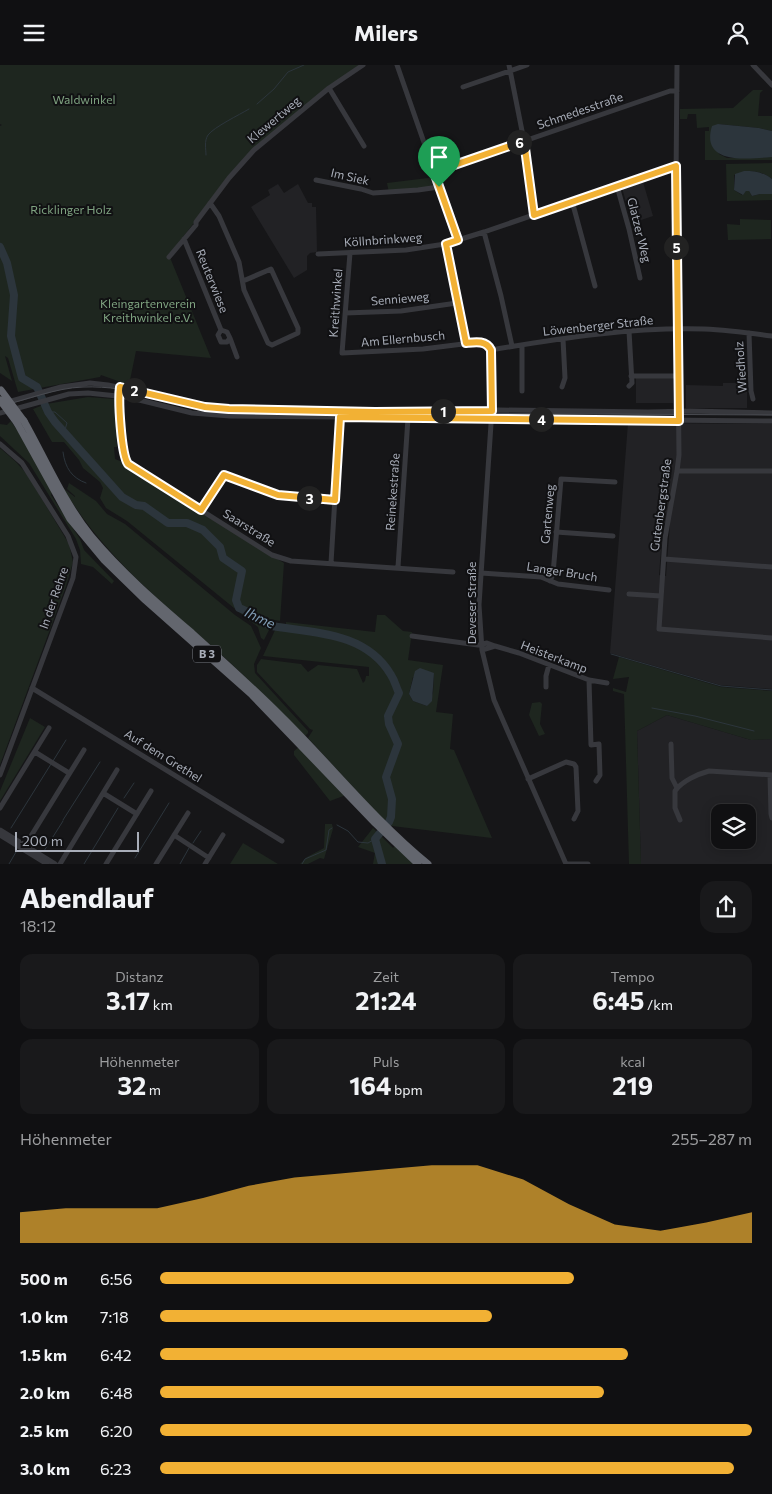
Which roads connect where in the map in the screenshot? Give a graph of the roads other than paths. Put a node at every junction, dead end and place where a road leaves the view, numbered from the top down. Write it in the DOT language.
graph roads {
  1 [pos="363,65"];
  2 [pos="397,65"];
  3 [pos="527,65"];
  4 [pos="677,65"];
  5 [pos="753,65"];
  6 [pos="510,68"];
  7 [pos="772,85"];
  8 [pos="463,87"];
  9 [pos="329,88"];
  10 [pos="677,91"];
  11 [pos="524,141"];
  12 [pos="364,146"];
  13 [pos="676,166"];
  14 [pos="434,172"];
  15 [pos="316,180"];
  16 [pos="617,186"];
  17 [pos="439,187"];
  18 [pos="572,201"];
  19 [pos="210,203"];
  20 [pos="534,215"];
  21 [pos="484,232"];
  22 [pos="184,239"];
  23 [pos="458,240"];
  24 [pos="446,244"];
  25 [pos="350,253"];
  26 [pos="318,254"];
  27 [pos="169,257"];
  28 [pos="640,278"];
  29 [pos="243,281"];
  30 [pos="594,286"];
  31 [pos="457,303"];
  32 [pos="345,313"];
  33 [pos="677,329"];
  34 [pos="221,330"];
  35 [pos="629,331"];
  36 [pos="749,333"];
  37 [pos="772,337"];
  38 [pos="230,338"];
  39 [pos="563,339"];
  40 [pos="466,343"];
  41 [pos="522,345"];
  42 [pos="512,346"];
  43 [pos="491,350"];
  44 [pos="342,353"];
  45 [pos="237,357"];
  46 [pos="631,375"];
  47 [pos="678,376"];
  48 [pos="629,386"];
  49 [pos="120,387"];
  50 [pos="562,387"];
  51 [pos="0,389"];
  52 [pos="522,391"];
  53 [pos="119,396"];
  54 [pos="753,399"];
  55 [pos="0,401"];
  56 [pos="0,413"];
  57 [pos="772,413"];
  58 [pos="340,414"];
  59 [pos="491,415"];
  60 [pos="679,416"];
  61 [pos="408,418"];
  62 [pos="772,421"];
  63 [pos="21,422"];
  64 [pos="0,444"];
  65 [pos="678,471"];
  66 [pos="772,471"];
  67 [pos="615,482"];
  68 [pos="335,500"];
  69 [pos="201,510"];
  70 [pos="556,532"];
  71 [pos="613,536"];
  72 [pos="664,559"];
  73 [pos="331,563"];
  74 [pos="398,567"];
  75 [pos="772,567"];
  76 [pos="453,572"];
  77 [pos="481,573"];
  78 [pos="550,581"];
  79 [pos="609,590"];
  80 [pos="629,594"];
  81 [pos="661,596"];
  82 [pos="412,636"];
  83 [pos="772,638"];
  84 [pos="482,647"];
  85 [pos="549,665"];
  86 [pos="588,680"];
  87 [pos="607,683"];
  88 [pos="546,687"];
  89 [pos="32,688"];
  90 [pos="49,728"];
  91 [pos="671,744"];
  92 [pos="84,750"];
  93 [pos="34,752"];
  94 [pos="117,770"];
  95 [pos="69,773"];
  96 [pos="0,775"];
  97 [pos="771,775"];
  98 [pos="528,779"];
  99 [pos="596,781"];
  100 [pos="677,788"];
  101 [pos="151,791"];
  102 [pos="103,793"];
  103 [pos="0,808"];
  104 [pos="188,813"];
  105 [pos="137,814"];
  106 [pos="772,818"];
  107 [pos="574,819"];
  108 [pos="680,821"];
  109 [pos="0,834"];
  110 [pos="390,834"];
  111 [pos="174,835"];
  112 [pos="223,835"];
  113 [pos="282,841"];
  114 [pos="24,847"];
  115 [pos="209,857"];
  116 [pos="37,858"];
  117 [pos="33,864"];
  118 [pos="47,864"];
  119 [pos="55,864"];
  120 [pos="60,864"];
  121 [pos="106,864"];
  122 [pos="156,864"];
  123 [pos="205,864"];
  124 [pos="418,864"];
  125 [pos="428,864"];
  126 [pos="567,864"];
  127 [pos="588,864"];
  1 -- 9 [label="street, Klewertweg"];
  2 -- 14 [label="street"];
  3 -- 6 [label="street"];
  4 -- 10 [label="street, Gutenbergstraße"];
  5 -- 7 [label="street"];
  6 -- 8 [label="street"];
  6 -- 11 [label="street"];
  9 -- 12 [label="street"];
  9 -- 19 [label="street, Klewertweg"];
  10 -- 11 [label="street, Schmedesstraße"];
  10 -- 13 [label="street, Gutenbergstraße"];
  11 -- 14 [label="street, Schmedesstraße"];
  11 -- 20 [label="street"];
  13 -- 16 [label="street, Köllnbrinkweg"];
  13 -- 33 [label="street, Gutenbergstraße"];
  14 -- 17 [label="street"];
  15 -- 17 [label="street, Im Siek"];
  16 -- 18 [label="street, Köllnbrinkweg"];
  16 -- 28 [label="street, Glatzer Weg"];
  17 -- 23 [label="street"];
  18 -- 20 [label="street, Köllnbrinkweg"];
  18 -- 30 [label="street"];
  19 -- 22 [label="street, Reuterwiese"];
  19 -- 29 [label="street"];
  20 -- 21 [label="street, Köllnbrinkweg"];
  21 -- 23 [label="street, Köllnbrinkweg"];
  21 -- 42 [label="street"];
  22 -- 27 [label="street, Reuterwiese"];
  22 -- 34 [label="street, Reuterwiese"];
  23 -- 24 [label="street, Köllnbrinkweg"];
  24 -- 25 [label="street, Köllnbrinkweg"];
  24 -- 31 [label="street"];
  25 -- 26 [label="street, Köllnbrinkweg"];
  25 -- 32 [label="street, Kreithwinkel"];
  29 -- 29 [label="street"];
  31 -- 32 [label="street, Sennieweg"];
  31 -- 40 [label="street"];
  32 -- 44 [label="street, Kreithwinkel"];
  33 -- 35 [label="street, Löwenberger Straße"];
  33 -- 36 [label="street, Löwenberger Straße"];
  33 -- 47 [label="street, Gutenbergstraße"];
  34 -- 38 [label="street, Reuterwiese"];
  34 -- 38 [label="street, Reuterwiese"];
  35 -- 39 [label="street, Löwenberger Straße"];
  35 -- 46 [label="street"];
  36 -- 37 [label="street, Löwenberger Straße"];
  36 -- 54 [label="street, Wiedholz"];
  38 -- 45 [label="street, Reuterwiese"];
  39 -- 41 [label="street, Löwenberger Straße"];
  39 -- 50 [label="street"];
  40 -- 43 [label="street, Am Ellernbusch"];
  40 -- 44 [label="street, Am Ellernbusch"];
  41 -- 42 [label="street, Löwenberger Straße"];
  41 -- 52 [label="street"];
  42 -- 43 [label="street, Löwenberger Straße"];
  43 -- 59 [label="street, Deveser Straße"];
  46 -- 47 [label="street"];
  46 -- 48 [label="street"];
  47 -- 60 [label="street, Gutenbergstraße"];
  49 -- 53 [label="street, Saarstraße"];
  49 -- 55 [label="street"];
  49 -- 58 [label="street"];
  51 -- 63 [label="highway, B 3, bridge"];
  53 -- 56 [label="street"];
  53 -- 58 [label="street"];
  53 -- 69 [label="street, Saarstraße"];
  55 -- 63 [label="highway, B 3, bridge"];
  57 -- 60 [label="street"];
  58 -- 59 [label="street"];
  58 -- 61 [label="street"];
  58 -- 68 [label="street"];
  59 -- 60 [label="street"];
  59 -- 60 [label="street"];
  59 -- 61 [label="street"];
  59 -- 77 [label="street, Deveser Straße"];
  60 -- 62 [label="street"];
  60 -- 65 [label="street, Gutenbergstraße"];
  61 -- 74 [label="street, Reinekestraße"];
  63 -- 110 [label="highway, B 3"];
  64 -- 89 [label="street, In der Rehre"];
  65 -- 66 [label="street"];
  65 -- 72 [label="street, Gutenbergstraße"];
  67 -- 70 [label="street, Gartenweg"];
  68 -- 69 [label="street"];
  68 -- 73 [label="street"];
  69 -- 73 [label="street, Saarstraße"];
  70 -- 71 [label="street"];
  70 -- 78 [label="street, Gartenweg"];
  72 -- 75 [label="street"];
  72 -- 81 [label="street, Gutenbergstraße"];
  73 -- 74 [label="street, Saarstraße"];
  74 -- 76 [label="street, Saarstraße"];
  77 -- 78 [label="street, Langer Bruch"];
  77 -- 84 [label="street, Deveser Straße"];
  78 -- 79 [label="street, Langer Bruch"];
  80 -- 81 [label="street"];
  81 -- 83 [label="street, Gutenbergstraße"];
  82 -- 84 [label="street, Heisterkamp"];
  84 -- 85 [label="street, Heisterkamp"];
  84 -- 98 [label="street, Deveser Straße"];
  85 -- 86 [label="street, Heisterkamp"];
  85 -- 88 [label="street"];
  86 -- 87 [label="street, Heisterkamp"];
  86 -- 99 [label="street"];
  89 -- 96 [label="street, In der Rehre"];
  89 -- 113 [label="street, Auf dem Grethel"];
  90 -- 93 [label="street"];
  91 -- 100 [label="street"];
  92 -- 95 [label="street"];
  93 -- 95 [label="street"];
  93 -- 103 [label="street"];
  94 -- 102 [label="street"];
  95 -- 114 [label="street"];
  97 -- 100 [label="street"];
  97 -- 106 [label="street"];
  98 -- 107 [label="street"];
  98 -- 126 [label="street, Deveser Straße"];
  100 -- 108 [label="street"];
  101 -- 105 [label="street"];
  102 -- 105 [label="street"];
  102 -- 120 [label="street"];
  104 -- 111 [label="street"];
  105 -- 121 [label="street"];
  109 -- 114 [label="street"];
  110 -- 124 [label="highway, B 3"];
  110 -- 125 [label="highway, B 3"];
  111 -- 115 [label="street"];
  111 -- 122 [label="street"];
  112 -- 115 [label="street"];
  114 -- 116 [label="street"];
  114 -- 119 [label="street"];
  115 -- 123 [label="street"];
  116 -- 117 [label="street"];
  116 -- 118 [label="street"];
  126 -- 127 [label="street"];
}
